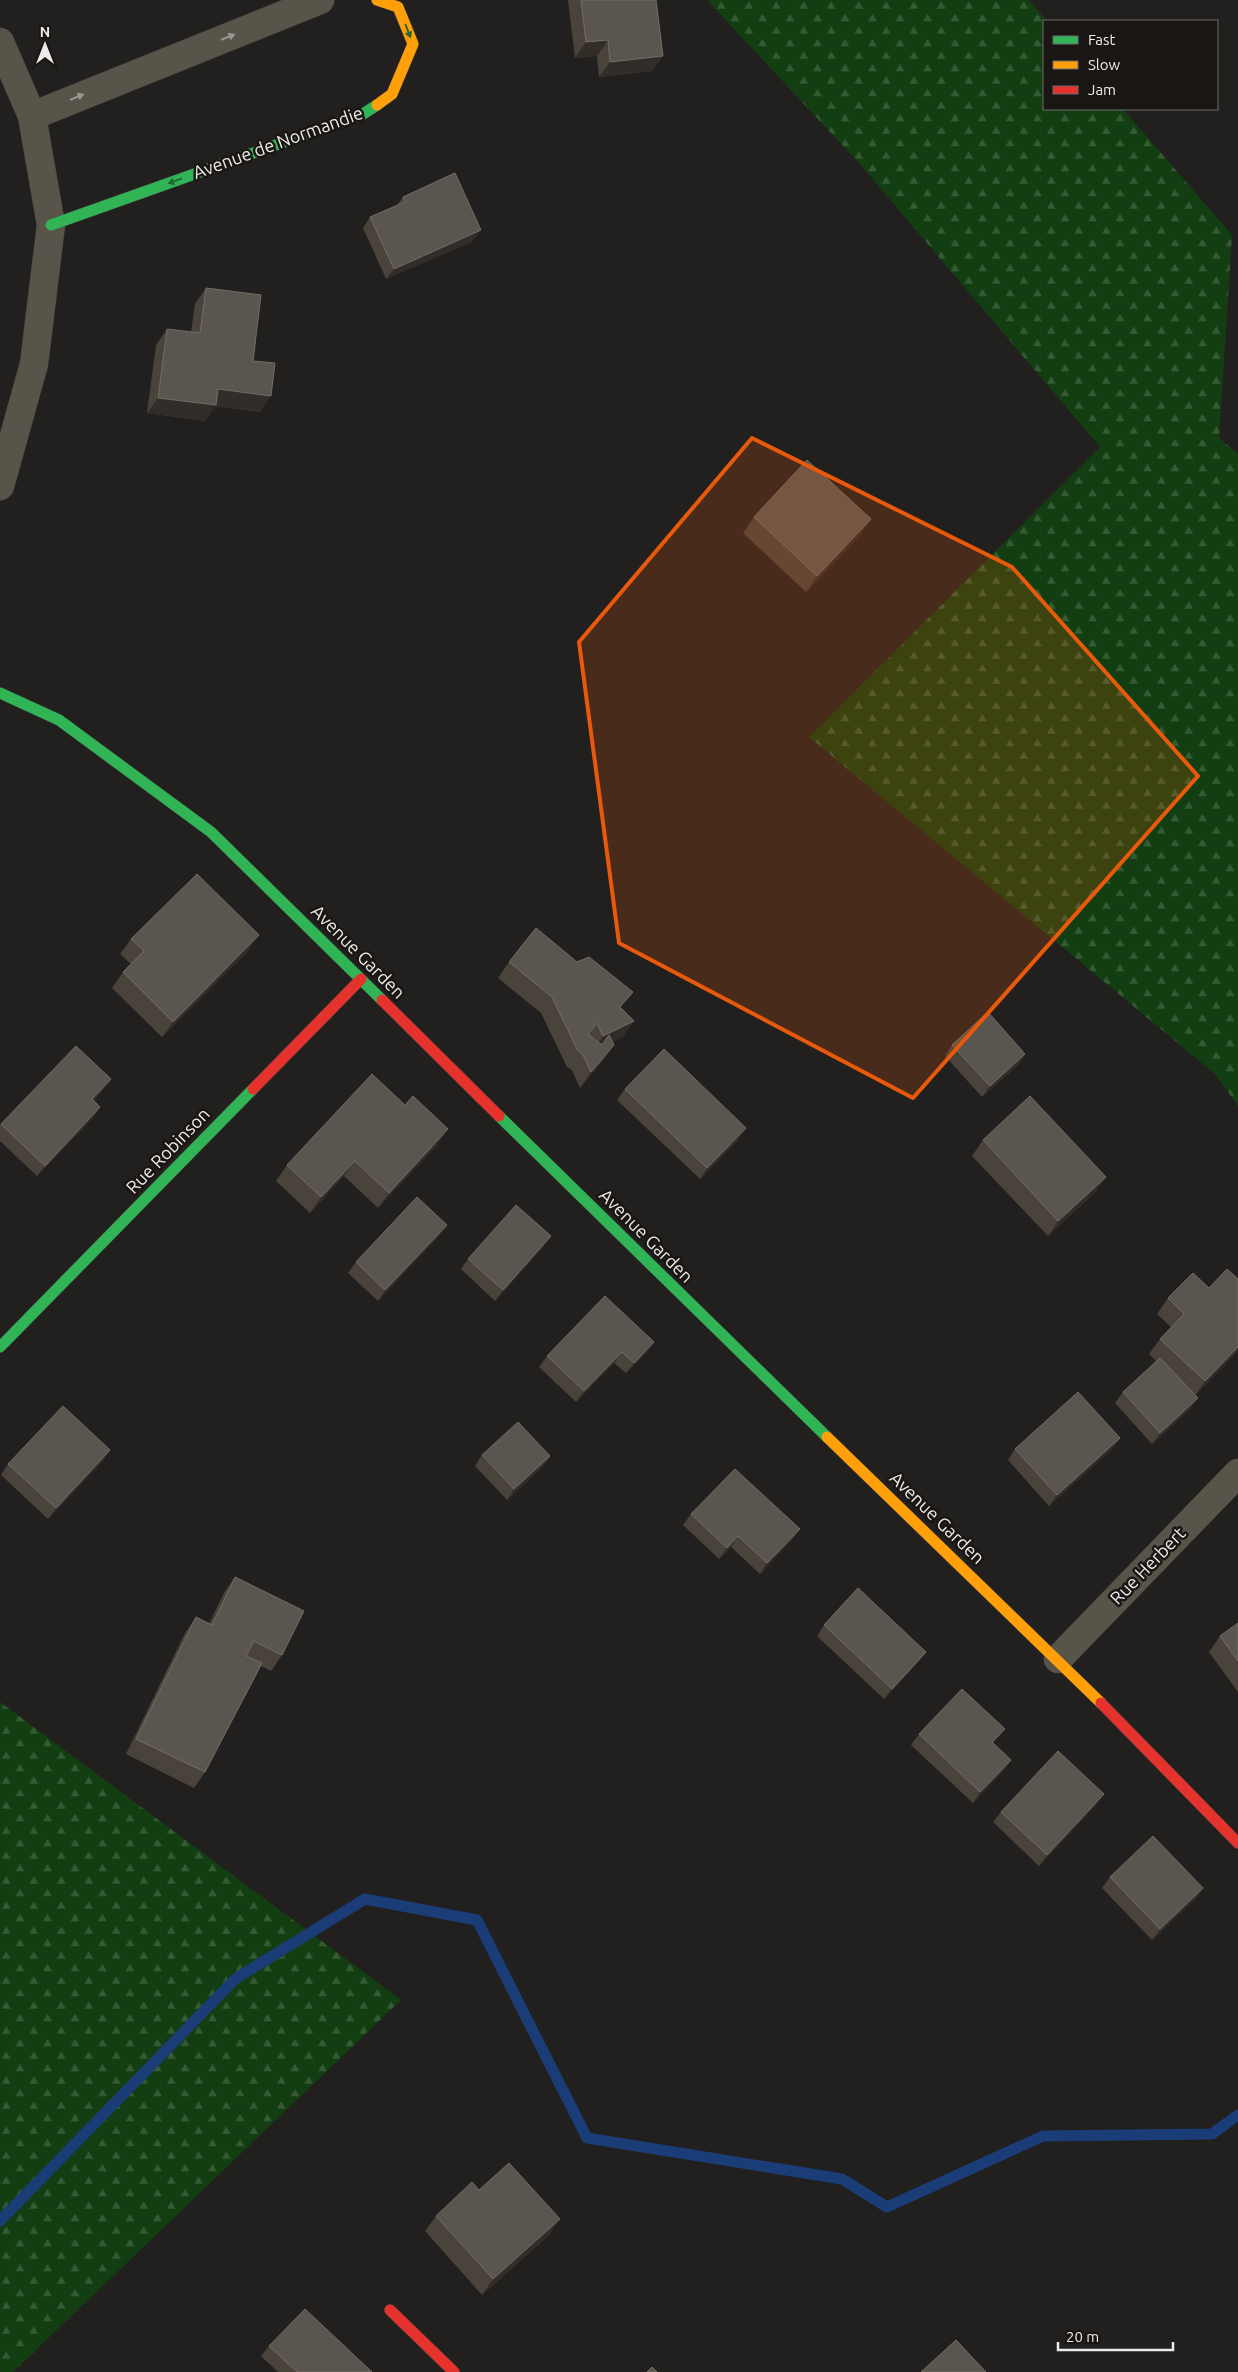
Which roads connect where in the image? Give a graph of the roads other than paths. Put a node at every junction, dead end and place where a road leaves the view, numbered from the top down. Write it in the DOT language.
graph roads {
  1 [pos="320,0"];
  2 [pos="377,0"];
  3 [pos="0,42"];
  4 [pos="32,116"];
  5 [pos="51,225"];
  6 [pos="0,486"];
  7 [pos="0,693"];
  8 [pos="361,979"];
  9 [pos="0,1347"];
  10 [pos="1238,1473"];
  11 [pos="1058,1659"];
  12 [pos="1238,1843"];
  13 [pos="390,2310"];
  14 [pos="454,2372"];
  4 -- 1 [label="street, one-way"];
  2 -- 5 [label="street, Avenue de Normandie, one-way"];
  3 -- 4 [label="street"];
  4 -- 5 [label="street"];
  5 -- 6 [label="street"];
  7 -- 8 [label="street, Avenue Garden"];
  8 -- 9 [label="street, Rue Robinson"];
  8 -- 11 [label="street, Avenue Garden"];
  10 -- 11 [label="street, Rue Herbert"];
  11 -- 12 [label="street, Avenue Garden"];
  13 -- 14 [label="street"];
}
